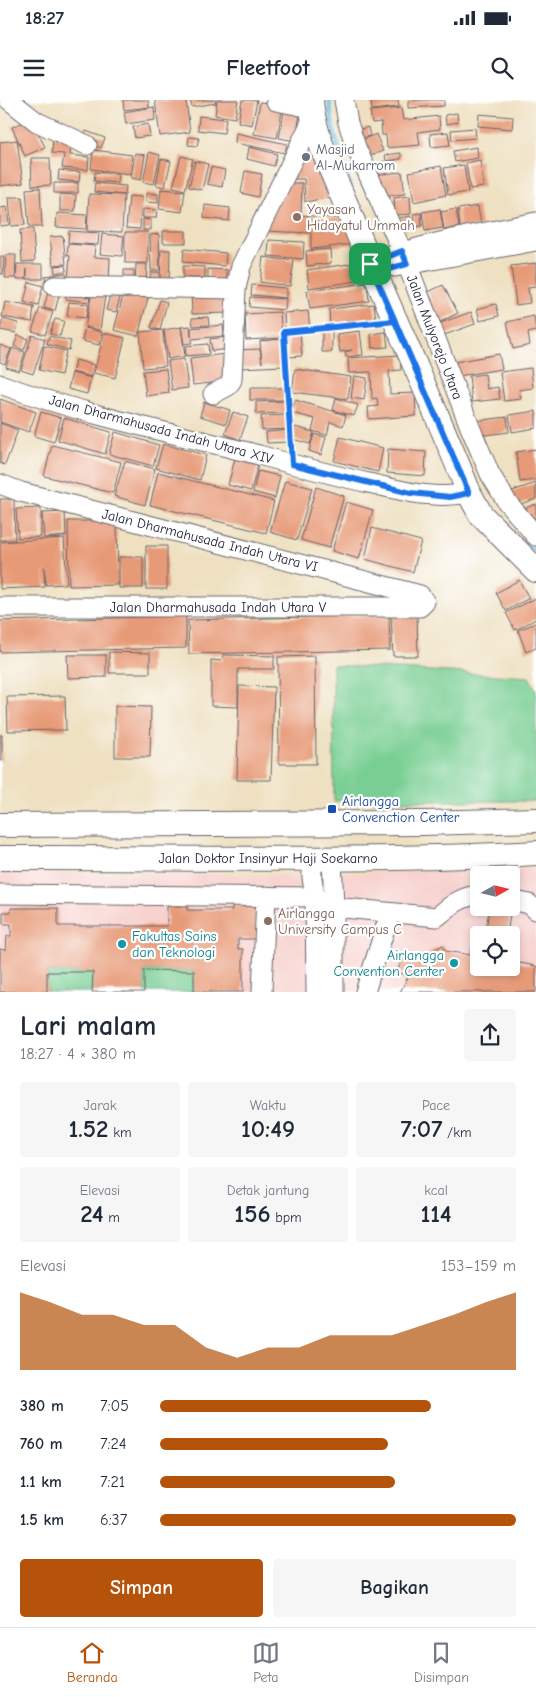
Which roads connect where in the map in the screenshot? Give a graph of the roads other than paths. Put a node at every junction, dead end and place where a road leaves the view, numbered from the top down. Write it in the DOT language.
graph roads {
  1 [pos="9,100"];
  2 [pos="344,100"];
  3 [pos="276,101"];
  4 [pos="0,107"];
  5 [pos="312,108"];
  6 [pos="87,145"];
  7 [pos="536,222"];
  8 [pos="536,241"];
  9 [pos="388,263"];
  10 [pos="54,286"];
  11 [pos="236,288"];
  12 [pos="0,384"];
  13 [pos="213,394"];
  14 [pos="0,484"];
  15 [pos="469,493"];
  16 [pos="536,536"];
  17 [pos="536,570"];
  18 [pos="420,595"];
  19 [pos="0,606"];
  20 [pos="536,820"];
  21 [pos="0,825"];
  22 [pos="536,853"];
  23 [pos="0,858"];
  24 [pos="322,859"];
  25 [pos="0,894"];
  26 [pos="470,895"];
  27 [pos="266,896"];
  28 [pos="315,897"];
  29 [pos="520,902"];
  30 [pos="334,907"];
  31 [pos="536,910"];
  32 [pos="390,914"];
  33 [pos="325,989"];
  34 [pos="262,992"];
  35 [pos="365,992"];
  1 -- 4 [label="street"];
  1 -- 6 [label="street"];
  2 -- 9 [label="street, Jalan Mulyorejo Utara"];
  3 -- 5 [label="street"];
  5 -- 9 [label="main road"];
  5 -- 11 [label="street"];
  7 -- 9 [label="street"];
  8 -- 9 [label="street"];
  9 -- 15 [label="main road"];
  9 -- 16 [label="street, Jalan Mulyorejo Utara"];
  10 -- 11 [label="street"];
  11 -- 13 [label="street"];
  12 -- 15 [label="street, Jalan Dharmahusada Indah Utara XIV"];
  14 -- 18 [label="street, Jalan Dharmahusada Indah Utara VI"];
  15 -- 17 [label="main road"];
  18 -- 19 [label="street, Jalan Dharmahusada Indah Utara V"];
  20 -- 21 [label="main road"];
  22 -- 24 [label="main road, Jalan Doktor Insinyur Haji Soekarno"];
  23 -- 24 [label="main road, Jalan Doktor Insinyur Haji Soekarno"];
  24 -- 28 [label="street"];
  24 -- 30 [label="street"];
  25 -- 27 [label="street"];
  26 -- 32 [label="street"];
  27 -- 28 [label="street"];
  27 -- 34 [label="street"];
  28 -- 33 [label="street"];
  29 -- 31 [label="street"];
  30 -- 32 [label="street"];
  30 -- 33 [label="street"];
  32 -- 35 [label="street"];
}
